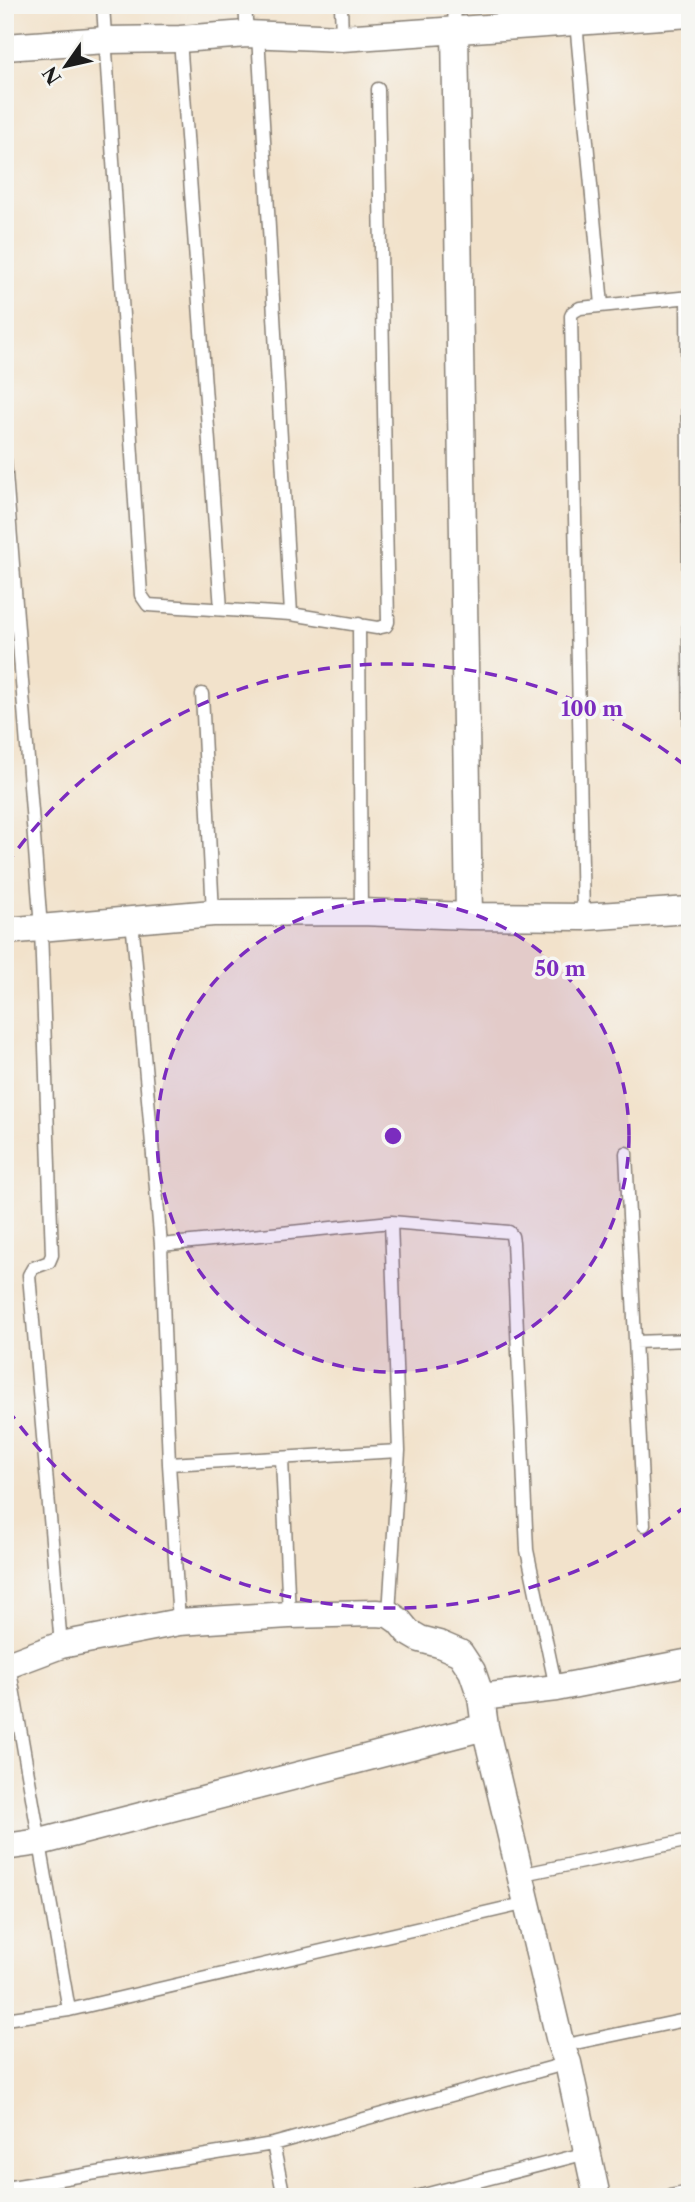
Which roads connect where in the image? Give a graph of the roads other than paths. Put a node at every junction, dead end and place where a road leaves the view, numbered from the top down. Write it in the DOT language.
graph roads {
  1 [pos="103,5"];
  2 [pos="245,5"];
  3 [pos="341,5"];
  4 [pos="690,14"];
  5 [pos="570,16"];
  6 [pos="454,18"];
  7 [pos="252,34"];
  8 [pos="342,38"];
  9 [pos="180,39"];
  10 [pos="106,40"];
  11 [pos="5,47"];
  12 [pos="378,89"];
  13 [pos="688,297"];
  14 [pos="602,305"];
  15 [pos="5,461"];
  16 [pos="221,609"];
  17 [pos="291,614"];
  18 [pos="359,624"];
  19 [pos="202,694"];
  20 [pos="690,795"];
  21 [pos="690,910"];
  22 [pos="361,912"];
  23 [pos="213,913"];
  24 [pos="469,916"];
  25 [pos="583,917"];
  26 [pos="132,920"];
  27 [pos="41,928"];
  28 [pos="5,931"];
  29 [pos="626,1153"];
  30 [pos="391,1222"];
  31 [pos="161,1245"];
  32 [pos="690,1340"];
  33 [pos="635,1342"];
  34 [pos="400,1451"];
  35 [pos="282,1459"];
  36 [pos="169,1464"];
  37 [pos="644,1525"];
  38 [pos="389,1614"];
  39 [pos="289,1615"];
  40 [pos="179,1622"];
  41 [pos="61,1645"];
  42 [pos="690,1662"];
  43 [pos="7,1666"];
  44 [pos="556,1688"];
  45 [pos="481,1697"];
  46 [pos="485,1727"];
  47 [pos="690,1840"];
  48 [pos="40,1842"];
  49 [pos="5,1847"];
  50 [pos="519,1875"];
  51 [pos="527,1903"];
  52 [pos="69,2010"];
  53 [pos="5,2019"];
  54 [pos="690,2019"];
  55 [pos="565,2054"];
  56 [pos="273,2144"];
  57 [pos="587,2153"];
  58 [pos="5,2188"];
  59 [pos="690,2192"];
  60 [pos="284,2197"];
  61 [pos="416,2197"];
  62 [pos="597,2197"];
  63 [pos="664,2197"];
  1 -- 10 [label="lane"];
  2 -- 7 [label="lane"];
  3 -- 8 [label="lane"];
  4 -- 5 [label="street"];
  5 -- 6 [label="street"];
  5 -- 14 [label="lane"];
  6 -- 8 [label="street"];
  6 -- 24 [label="street"];
  7 -- 8 [label="street"];
  7 -- 9 [label="street"];
  7 -- 17 [label="lane"];
  9 -- 10 [label="street"];
  9 -- 16 [label="lane"];
  10 -- 11 [label="street"];
  10 -- 16 [label="lane"];
  12 -- 18 [label="lane"];
  13 -- 14 [label="lane"];
  13 -- 20 [label="lane"];
  14 -- 25 [label="lane"];
  15 -- 27 [label="lane"];
  16 -- 17 [label="lane"];
  17 -- 18 [label="lane"];
  18 -- 22 [label="lane"];
  19 -- 23 [label="lane"];
  21 -- 25 [label="street"];
  22 -- 23 [label="street"];
  22 -- 24 [label="street"];
  23 -- 26 [label="street"];
  24 -- 25 [label="street"];
  26 -- 27 [label="street"];
  26 -- 31 [label="lane"];
  27 -- 28 [label="street"];
  27 -- 41 [label="lane"];
  29 -- 33 [label="lane"];
  30 -- 31 [label="lane"];
  30 -- 34 [label="lane"];
  30 -- 44 [label="lane"];
  31 -- 36 [label="lane"];
  32 -- 33 [label="lane"];
  33 -- 37 [label="lane"];
  34 -- 35 [label="lane"];
  34 -- 38 [label="lane"];
  35 -- 36 [label="lane"];
  35 -- 39 [label="lane"];
  36 -- 40 [label="lane"];
  38 -- 39 [label="street"];
  38 -- 45 [label="street"];
  39 -- 40 [label="street"];
  40 -- 41 [label="street"];
  41 -- 43 [label="street"];
  42 -- 44 [label="street"];
  43 -- 48 [label="lane"];
  44 -- 45 [label="street"];
  45 -- 46 [label="street"];
  46 -- 48 [label="street"];
  46 -- 50 [label="street"];
  47 -- 50 [label="lane"];
  48 -- 49 [label="street"];
  48 -- 52 [label="lane"];
  50 -- 51 [label="street"];
  51 -- 52 [label="lane"];
  51 -- 55 [label="street"];
  52 -- 53 [label="lane"];
  54 -- 55 [label="lane"];
  55 -- 56 [label="lane"];
  55 -- 57 [label="street"];
  56 -- 58 [label="lane"];
  56 -- 60 [label="lane"];
  57 -- 61 [label="lane"];
  57 -- 62 [label="street"];
  59 -- 63 [label="lane"];
}
